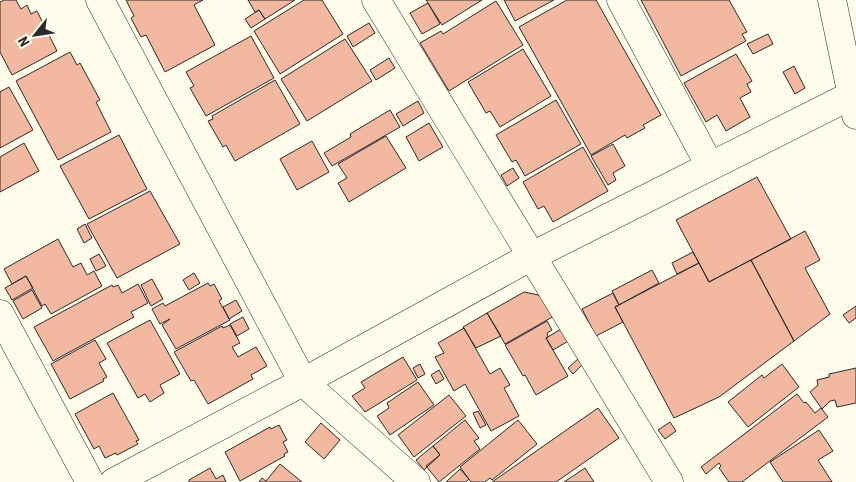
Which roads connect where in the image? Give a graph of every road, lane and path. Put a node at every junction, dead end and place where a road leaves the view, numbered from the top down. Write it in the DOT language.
graph roads {
  1 [pos="100,0"];
  2 [pos="376,0"];
  3 [pos="621,0"];
  4 [pos="832,0"];
  5 [pos="854,101"];
  6 [pos="710,166"];
  7 [pos="532,256"];
  8 [pos="0,314"];
  9 [pos="302,382"];
  10 [pos="402,478"];
  11 [pos="90,482"];
  12 [pos="114,482"];
  13 [pos="669,482"];
  1 -- 9 [label="street"];
  2 -- 7 [label="street"];
  3 -- 6 [label="street"];
  4 -- 5 [label="street"];
  5 -- 6 [label="street"];
  6 -- 7 [label="street"];
  7 -- 9 [label="street"];
  7 -- 13 [label="street"];
  8 -- 11 [label="street"];
  9 -- 10 [label="street"];
  9 -- 12 [label="street"];
}
